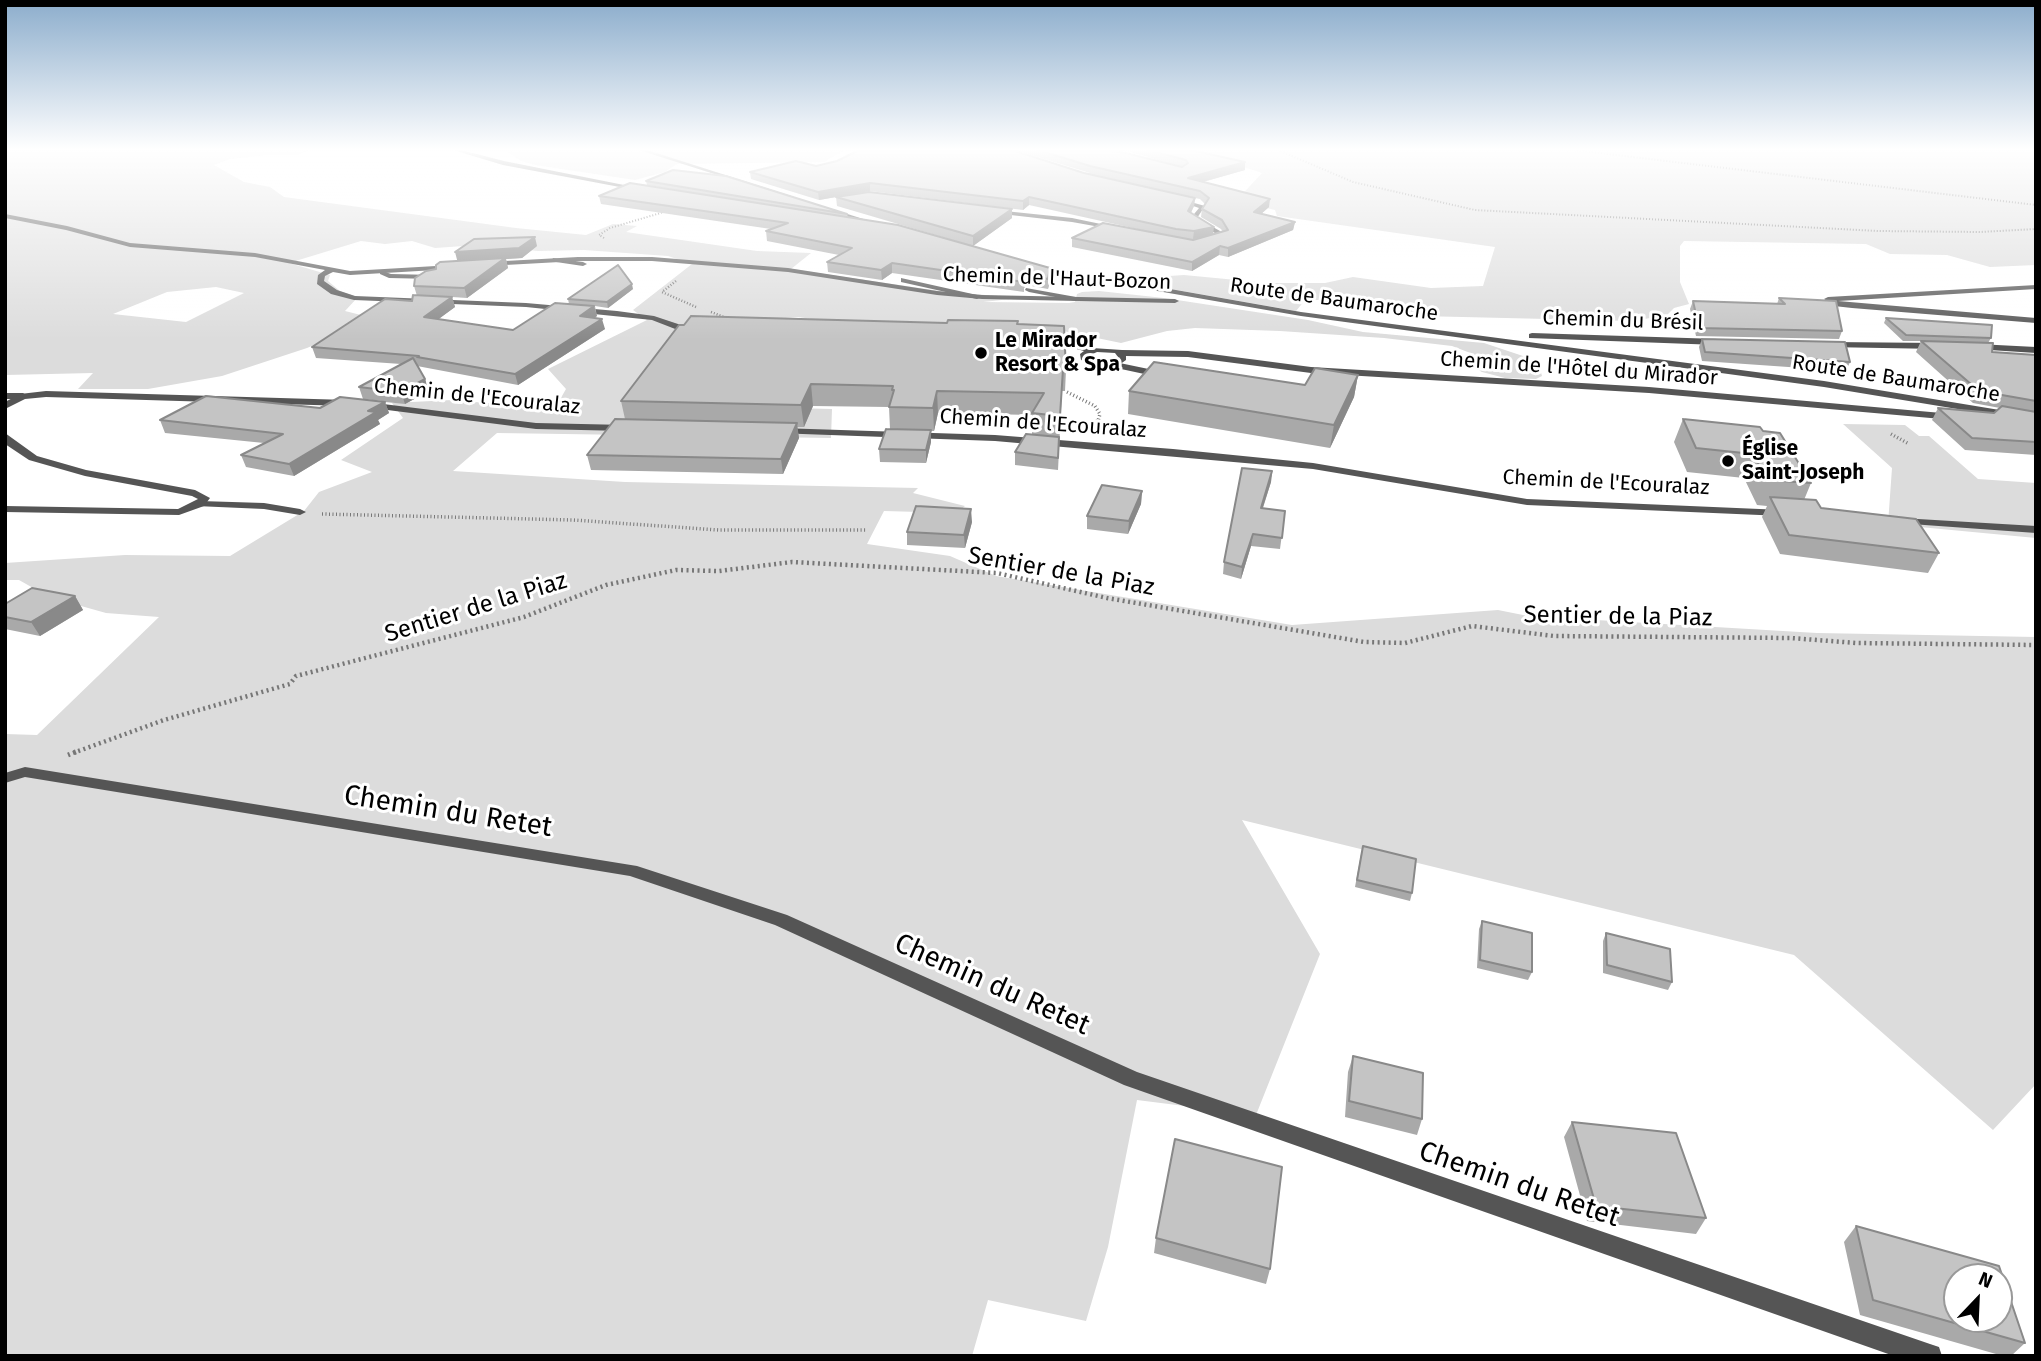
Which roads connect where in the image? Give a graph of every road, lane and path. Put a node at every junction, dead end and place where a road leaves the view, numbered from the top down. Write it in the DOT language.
graph roads {
  1 [pos="658,214"];
  2 [pos="843,214"];
  3 [pos="1009,214"];
  4 [pos="1198,214"];
  5 [pos="1546,214"];
  6 [pos="5,216"];
  7 [pos="850,225"];
  8 [pos="1119,229"];
  9 [pos="2036,229"];
  10 [pos="609,240"];
  11 [pos="1201,243"];
  12 [pos="556,260"];
  13 [pos="583,264"];
  14 [pos="475,265"];
  15 [pos="1023,265"];
  16 [pos="463,266"];
  17 [pos="333,269"];
  18 [pos="383,272"];
  19 [pos="434,277"];
  20 [pos="904,280"];
  21 [pos="2036,287"];
  22 [pos="1029,289"];
  23 [pos="662,292"];
  24 [pos="978,297"];
  25 [pos="1076,299"];
  26 [pos="1233,304"];
  27 [pos="2036,319"];
  28 [pos="733,321"];
  29 [pos="707,329"];
  30 [pos="1032,335"];
  31 [pos="1461,335"];
  32 [pos="1727,342"];
  33 [pos="1817,345"];
  34 [pos="1954,346"];
  35 [pos="1966,347"];
  36 [pos="1091,350"];
  37 [pos="2036,350"];
  38 [pos="1121,353"];
  39 [pos="1110,364"];
  40 [pos="1172,377"];
  41 [pos="5,396"];
  42 [pos="23,396"];
  43 [pos="5,406"];
  44 [pos="2036,420"];
  45 [pos="645,428"];
  46 [pos="768,431"];
  47 [pos="5,436"];
  48 [pos="200,505"];
  49 [pos="5,509"];
  50 [pos="300,512"];
  51 [pos="1788,513"];
  52 [pos="1885,520"];
  53 [pos="866,530"];
  54 [pos="2036,530"];
  55 [pos="2036,645"];
  56 [pos="25,772"];
  57 [pos="5,778"];
  58 [pos="1930,1356"];
  1 -- 10 [label="path"];
  2 -- 7 [label="street"];
  3 -- 8 [label="street"];
  4 -- 11 [label="street"];
  5 -- 9 [label="path"];
  6 -- 17 [label="street"];
  12 -- 13 [label="street"];
  12 -- 14 [label="street, Chemin de l'Haut-Bozon"];
  12 -- 24 [label="street, Chemin de l'Haut-Bozon"];
  15 -- 26 [label="street, Route de Baumaroche"];
  16 -- 18 [label="street"];
  17 -- 18 [label="street"];
  17 -- 29 [label="street"];
  18 -- 19 [label="street"];
  20 -- 24 [label="street"];
  21 -- 27 [label="street"];
  22 -- 25 [label="street"];
  23 -- 28 [label="path"];
  24 -- 25 [label="street, Chemin de l'Haut-Bozon"];
  25 -- 26 [label="street, Chemin de l'Haut-Bozon"];
  26 -- 31 [label="street, Route de Baumaroche"];
  30 -- 36 [label="street"];
  31 -- 32 [label="street, Chemin du Brésil"];
  31 -- 44 [label="street, Route de Baumaroche"];
  33 -- 34 [label="street"];
  35 -- 37 [label="street"];
  36 -- 38 [label="street, Chemin de l'Hôtel du Mirador"];
  36 -- 39 [label="street"];
  38 -- 39 [label="street"];
  38 -- 44 [label="street, Chemin de l'Hôtel du Mirador"];
  39 -- 40 [label="street"];
  41 -- 42 [label="street"];
  42 -- 43 [label="street, Chemin de l'Ecouralaz"];
  42 -- 45 [label="street, Chemin de l'Ecouralaz"];
  46 -- 51 [label="street, Chemin de l'Ecouralaz"];
  47 -- 48 [label="street"];
  48 -- 49 [label="street"];
  48 -- 50 [label="street"];
  50 -- 53 [label="path"];
  52 -- 54 [label="street"];
  55 -- 56 [label="path, Sentier de la Piaz"];
  56 -- 57 [label="street, Chemin du Retet"];
  56 -- 58 [label="street, Chemin du Retet"];
}
